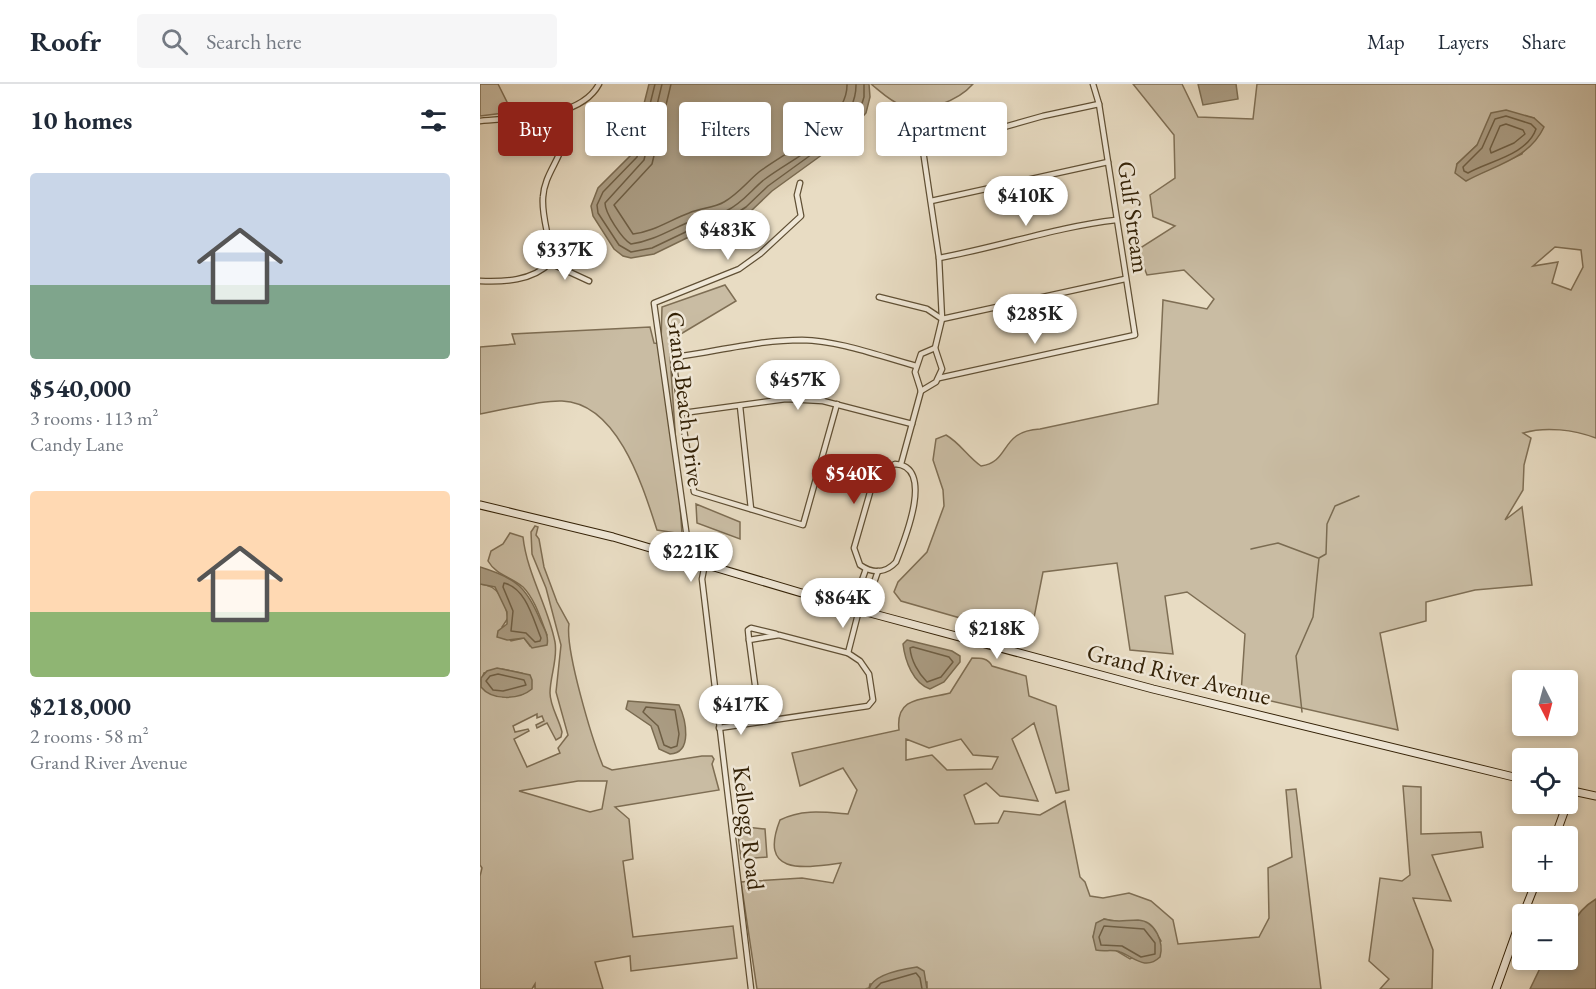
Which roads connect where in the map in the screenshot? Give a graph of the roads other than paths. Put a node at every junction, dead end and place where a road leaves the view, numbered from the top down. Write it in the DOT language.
graph roads {
  1 [pos="599,84"];
  2 [pos="1094,84"];
  3 [pos="1099,104"];
  4 [pos="573,107"];
  5 [pos="498,119"];
  6 [pos="480,121"];
  7 [pos="1007,126"];
  8 [pos="558,156"];
  9 [pos="924,156"];
  10 [pos="1108,162"];
  11 [pos="800,183"];
  12 [pos="931,201"];
  13 [pos="1116,220"];
  14 [pos="939,258"];
  15 [pos="550,263"];
  16 [pos="1125,279"];
  17 [pos="480,281"];
  18 [pos="589,281"];
  19 [pos="879,297"];
  20 [pos="942,319"];
  21 [pos="935,348"];
  22 [pos="916,366"];
  23 [pos="939,378"];
  24 [pos="921,391"];
  25 [pos="837,404"];
  26 [pos="740,406"];
  27 [pos="683,413"];
  28 [pos="912,424"];
  29 [pos="901,464"];
  30 [pos="480,505"];
  31 [pos="751,509"];
  32 [pos="690,559"];
  33 [pos="705,564"];
  34 [pos="866,569"];
  35 [pos="878,571"];
  36 [pos="859,610"];
  37 [pos="779,635"];
  38 [pos="749,640"];
  39 [pos="848,653"];
  40 [pos="760,722"];
  41 [pos="719,728"];
  42 [pos="1512,777"];
  43 [pos="1578,792"];
  44 [pos="1596,796"];
  45 [pos="1512,945"];
  46 [pos="751,989"];
  47 [pos="1496,989"];
  1 -- 4 [label="street"];
  2 -- 3 [label="street, Gulf Stream"];
  3 -- 7 [label="street"];
  3 -- 10 [label="street, Gulf Stream"];
  5 -- 6 [label="street"];
  8 -- 15 [label="street"];
  9 -- 12 [label="street"];
  10 -- 12 [label="street"];
  10 -- 13 [label="street, Gulf Stream"];
  11 -- 32 [label="street, Grand Beach Drive"];
  12 -- 14 [label="street"];
  13 -- 14 [label="street"];
  13 -- 16 [label="street, Gulf Stream"];
  14 -- 20 [label="street"];
  15 -- 17 [label="street"];
  15 -- 18 [label="street"];
  16 -- 20 [label="street"];
  16 -- 23 [label="street, Gulf Stream"];
  19 -- 20 [label="street"];
  20 -- 21 [label="street"];
  21 -- 22 [label="street"];
  21 -- 23 [label="street"];
  22 -- 24 [label="street"];
  22 -- 27 [label="street"];
  23 -- 24 [label="street"];
  24 -- 28 [label="street"];
  25 -- 26 [label="street"];
  25 -- 28 [label="street"];
  25 -- 31 [label="street"];
  26 -- 27 [label="street"];
  26 -- 31 [label="street"];
  27 -- 31 [label="street"];
  28 -- 29 [label="street"];
  29 -- 34 [label="street"];
  29 -- 35 [label="street"];
  30 -- 32 [label="main road, Grand River Avenue"];
  32 -- 33 [label="main road, Grand River Avenue"];
  33 -- 36 [label="main road, Grand River Avenue"];
  33 -- 41 [label="street, Kellogg Road"];
  34 -- 35 [label="street"];
  34 -- 36 [label="street"];
  35 -- 36 [label="street"];
  36 -- 39 [label="street"];
  36 -- 42 [label="main road, Grand River Avenue"];
  37 -- 38 [label="street"];
  37 -- 38 [label="street"];
  37 -- 39 [label="street"];
  38 -- 40 [label="street"];
  39 -- 40 [label="street"];
  40 -- 41 [label="street"];
  41 -- 46 [label="street, Kellogg Road"];
  43 -- 44 [label="main road"];
  45 -- 47 [label="main road"];
}
